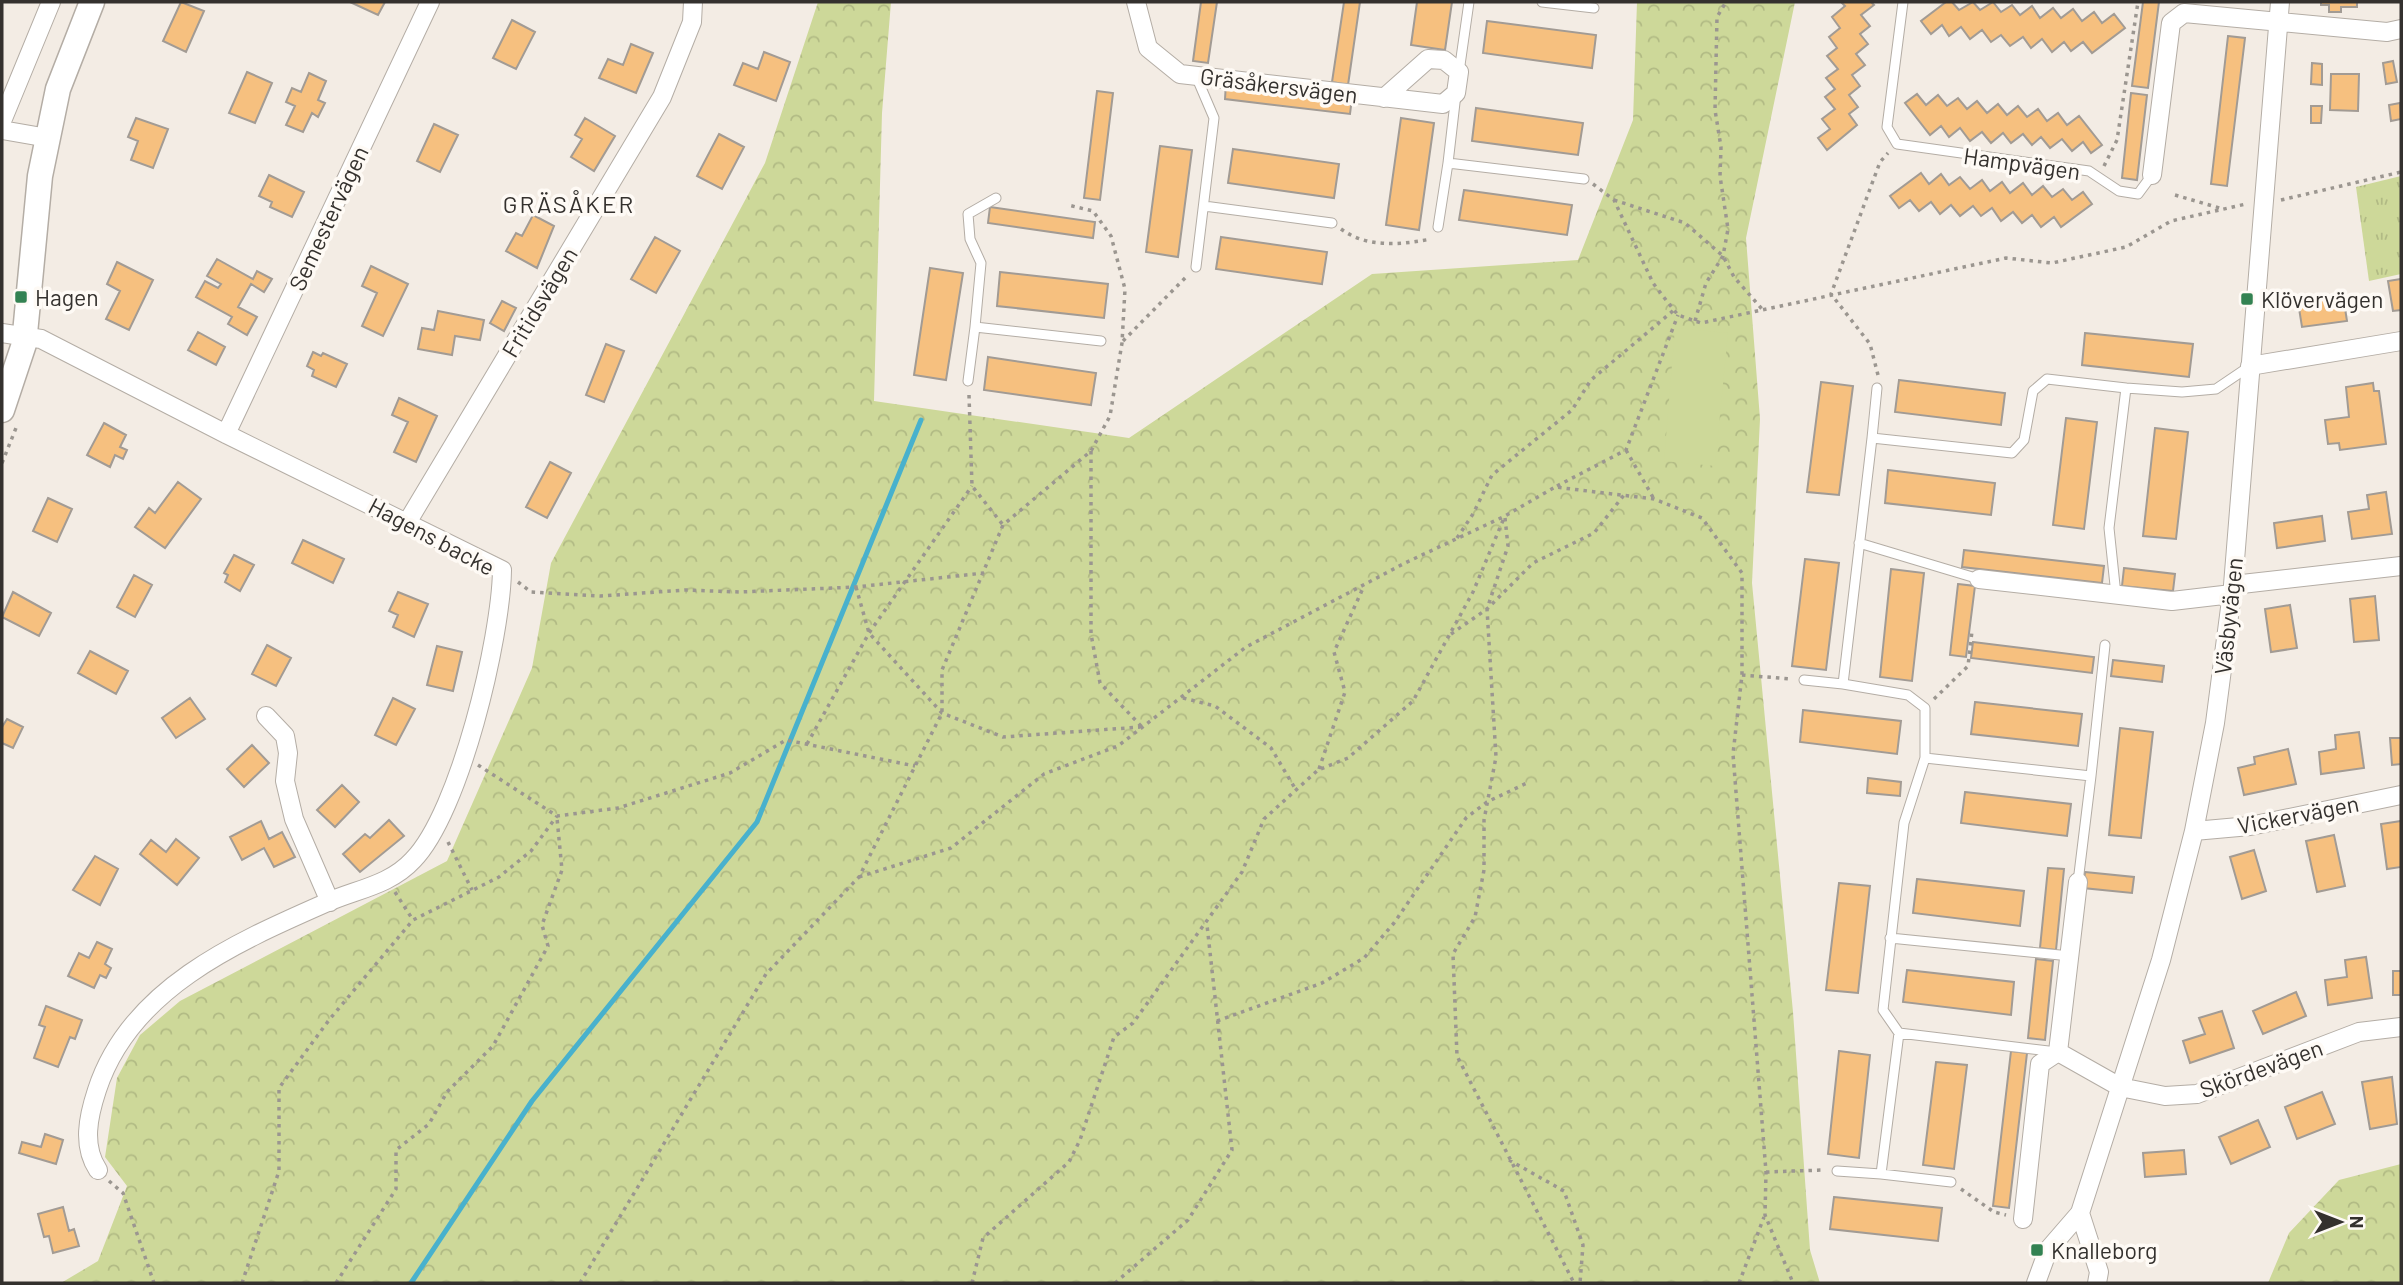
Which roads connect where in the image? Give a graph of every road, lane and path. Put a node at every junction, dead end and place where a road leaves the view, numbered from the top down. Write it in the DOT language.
graph roads {
  1 [pos="51,2"];
  2 [pos="92,2"];
  3 [pos="430,2"];
  4 [pos="693,2"];
  5 [pos="1136,2"];
  6 [pos="1469,2"];
  7 [pos="1542,2"];
  8 [pos="1726,2"];
  9 [pos="1903,2"];
  10 [pos="2138,2"];
  11 [pos="2280,2"];
  12 [pos="1594,8"];
  13 [pos="2180,8"];
  14 [pos="2278,24"];
  15 [pos="2401,29"];
  16 [pos="1458,72"];
  17 [pos="1196,76"];
  18 [pos="1456,93"];
  19 [pos="1384,97"];
  20 [pos="2,121"];
  21 [pos="2,130"];
  22 [pos="48,138"];
  23 [pos="1896,144"];
  24 [pos="1447,163"];
  25 [pos="2401,172"];
  26 [pos="2152,175"];
  27 [pos="2098,178"];
  28 [pos="1584,179"];
  29 [pos="2175,195"];
  30 [pos="996,198"];
  31 [pos="2266,199"];
  32 [pos="1614,200"];
  33 [pos="1068,205"];
  34 [pos="1204,206"];
  35 [pos="2223,209"];
  36 [pos="1332,223"];
  37 [pos="1438,227"];
  38 [pos="1723,256"];
  39 [pos="1196,267"];
  40 [pos="1831,293"];
  41 [pos="1762,309"];
  42 [pos="1674,310"];
  43 [pos="1678,315"];
  44 [pos="1695,321"];
  45 [pos="975,327"];
  46 [pos="13,335"];
  47 [pos="1101,341"];
  48 [pos="2401,341"];
  49 [pos="1122,343"];
  50 [pos="2250,366"];
  51 [pos="968,381"];
  52 [pos="1877,388"];
  53 [pos="2126,388"];
  54 [pos="2,410"];
  55 [pos="226,434"];
  56 [pos="1872,438"];
  57 [pos="1626,450"];
  58 [pos="1091,451"];
  59 [pos="972,486"];
  60 [pos="1555,486"];
  61 [pos="1624,495"];
  62 [pos="1654,499"];
  63 [pos="1505,516"];
  64 [pos="408,521"];
  65 [pos="1003,525"];
  66 [pos="1457,538"];
  67 [pos="1859,544"];
  68 [pos="2401,566"];
  69 [pos="502,570"];
  70 [pos="984,573"];
  71 [pos="1979,579"];
  72 [pos="902,583"];
  73 [pos="1365,584"];
  74 [pos="856,587"];
  75 [pos="2232,589"];
  76 [pos="2116,595"];
  77 [pos="1487,609"];
  78 [pos="1972,631"];
  79 [pos="869,633"];
  80 [pos="1449,635"];
  81 [pos="2105,645"];
  82 [pos="1742,676"];
  83 [pos="1804,680"];
  84 [pos="1843,684"];
  85 [pos="1183,698"];
  86 [pos="1925,708"];
  87 [pos="942,713"];
  88 [pos="266,716"];
  89 [pos="1142,727"];
  90 [pos="807,744"];
  91 [pos="464,756"];
  92 [pos="1925,758"];
  93 [pos="915,766"];
  94 [pos="1318,770"];
  95 [pos="2091,776"];
  96 [pos="1529,782"];
  97 [pos="1296,790"];
  98 [pos="2401,795"];
  99 [pos="1487,802"];
  100 [pos="557,816"];
  101 [pos="438,823"];
  102 [pos="2194,831"];
  103 [pos="859,877"];
  104 [pos="388,881"];
  105 [pos="2078,882"];
  106 [pos="472,890"];
  107 [pos="330,902"];
  108 [pos="413,920"];
  109 [pos="1207,923"];
  110 [pos="1890,938"];
  111 [pos="2070,956"];
  112 [pos="1217,1021"];
  113 [pos="2401,1027"];
  114 [pos="1899,1033"];
  115 [pos="2058,1052"];
  116 [pos="2120,1087"];
  117 [pos="1509,1160"];
  118 [pos="98,1170"];
  119 [pos="1807,1170"];
  120 [pos="1837,1171"];
  121 [pos="1766,1172"];
  122 [pos="1881,1174"];
  123 [pos="1951,1182"];
  124 [pos="2080,1213"];
  125 [pos="1765,1215"];
  126 [pos="2022,1219"];
  127 [pos="153,1283"];
  128 [pos="243,1283"];
  129 [pos="336,1283"];
  130 [pos="580,1283"];
  131 [pos="972,1283"];
  132 [pos="1115,1283"];
  133 [pos="1574,1283"];
  134 [pos="1580,1283"];
  135 [pos="1739,1283"];
  136 [pos="1793,1283"];
  137 [pos="2036,1283"];
  138 [pos="2097,1283"];
  1 -- 20 [label="street"];
  2 -- 22 [label="street"];
  3 -- 55 [label="street, Semestervägen"];
  4 -- 64 [label="street, Fritidsvägen"];
  5 -- 17 [label="street, Gräsåkersvägen"];
  6 -- 16 [label="lane"];
  7 -- 12 [label="lane"];
  8 -- 38 [label="path"];
  9 -- 23 [label="lane"];
  10 -- 27 [label="path"];
  11 -- 14 [label="street, Väsbyvägen"];
  13 -- 14 [label="street, Hampvägen"];
  13 -- 26 [label="street, Hampvägen"];
  14 -- 15 [label="street, Hampvägen"];
  14 -- 31 [label="street, Väsbyvägen"];
  16 -- 18 [label="street"];
  16 -- 19 [label="street, Gräsåkersvägen"];
  17 -- 19 [label="street, Gräsåkersvägen"];
  17 -- 34 [label="lane"];
  18 -- 19 [label="street, Gräsåkersvägen"];
  18 -- 24 [label="lane"];
  21 -- 22 [label="street"];
  22 -- 46 [label="street"];
  23 -- 27 [label="lane, Hampvägen"];
  23 -- 40 [label="path"];
  24 -- 28 [label="lane"];
  24 -- 37 [label="lane"];
  25 -- 31 [label="path"];
  26 -- 27 [label="lane, Hampvägen"];
  28 -- 32 [label="path"];
  29 -- 35 [label="path"];
  30 -- 45 [label="lane"];
  31 -- 35 [label="path"];
  31 -- 50 [label="street, Väsbyvägen"];
  32 -- 38 [label="path"];
  32 -- 42 [label="path"];
  33 -- 49 [label="path"];
  34 -- 36 [label="lane"];
  34 -- 39 [label="lane"];
  35 -- 40 [label="path"];
  36 -- 37 [label="path"];
  38 -- 41 [label="path"];
  38 -- 44 [label="path"];
  39 -- 49 [label="path"];
  40 -- 41 [label="path"];
  40 -- 52 [label="path"];
  41 -- 44 [label="path"];
  42 -- 43 [label="path"];
  42 -- 66 [label="path"];
  43 -- 44 [label="path"];
  43 -- 57 [label="path"];
  45 -- 47 [label="lane"];
  45 -- 51 [label="lane"];
  46 -- 54 [label="street"];
  46 -- 55 [label="street, Hagens backe"];
  48 -- 50 [label="street"];
  49 -- 58 [label="path"];
  50 -- 53 [label="lane"];
  50 -- 75 [label="street, Väsbyvägen"];
  51 -- 59 [label="path"];
  52 -- 56 [label="lane"];
  53 -- 56 [label="lane"];
  53 -- 76 [label="lane"];
  55 -- 64 [label="street, Hagens backe"];
  56 -- 67 [label="lane"];
  57 -- 60 [label="path"];
  57 -- 62 [label="path"];
  58 -- 65 [label="path"];
  58 -- 89 [label="path"];
  59 -- 65 [label="path"];
  59 -- 72 [label="path"];
  60 -- 61 [label="path"];
  60 -- 63 [label="path"];
  61 -- 62 [label="path"];
  61 -- 77 [label="path"];
  62 -- 82 [label="path"];
  63 -- 66 [label="path"];
  63 -- 77 [label="path"];
  63 -- 80 [label="path"];
  64 -- 69 [label="street, Hagens backe"];
  65 -- 70 [label="path"];
  66 -- 73 [label="path"];
  67 -- 71 [label="lane"];
  67 -- 84 [label="lane"];
  68 -- 75 [label="street"];
  69 -- 74 [label="path"];
  69 -- 91 [label="street, Hagens backe"];
  70 -- 72 [label="path"];
  70 -- 87 [label="path"];
  71 -- 76 [label="street"];
  72 -- 74 [label="path"];
  72 -- 79 [label="path"];
  73 -- 85 [label="path"];
  73 -- 94 [label="path"];
  74 -- 79 [label="path"];
  75 -- 76 [label="street"];
  75 -- 102 [label="street, Väsbyvägen"];
  77 -- 80 [label="path"];
  77 -- 99 [label="path"];
  78 -- 86 [label="path"];
  79 -- 87 [label="path"];
  79 -- 90 [label="path"];
  80 -- 94 [label="path"];
  81 -- 95 [label="lane"];
  82 -- 83 [label="path"];
  82 -- 121 [label="path"];
  83 -- 84 [label="lane"];
  84 -- 86 [label="lane"];
  85 -- 89 [label="path"];
  85 -- 97 [label="path"];
  86 -- 92 [label="lane"];
  87 -- 89 [label="path"];
  87 -- 93 [label="path"];
  88 -- 107 [label="street"];
  89 -- 103 [label="path"];
  90 -- 93 [label="path"];
  90 -- 100 [label="path"];
  91 -- 100 [label="path"];
  91 -- 101 [label="street, Hagens backe"];
  92 -- 95 [label="lane"];
  92 -- 110 [label="lane"];
  93 -- 103 [label="path"];
  94 -- 97 [label="path"];
  95 -- 105 [label="lane"];
  96 -- 99 [label="path"];
  97 -- 109 [label="path"];
  98 -- 102 [label="street, Vickervägen"];
  99 -- 112 [label="path"];
  99 -- 117 [label="path"];
  100 -- 106 [label="path"];
  100 -- 129 [label="path"];
  101 -- 104 [label="street, Hagens backe"];
  101 -- 106 [label="path"];
  102 -- 116 [label="street, Väsbyvägen"];
  103 -- 130 [label="path"];
  104 -- 107 [label="street, Hagens backe"];
  104 -- 108 [label="path"];
  105 -- 111 [label="street"];
  106 -- 108 [label="path"];
  107 -- 118 [label="street, Hagens backe"];
  108 -- 128 [label="path"];
  109 -- 112 [label="path"];
  109 -- 131 [label="path"];
  110 -- 111 [label="lane"];
  110 -- 114 [label="lane"];
  111 -- 115 [label="street"];
  112 -- 132 [label="path"];
  113 -- 116 [label="street, Skördevägen"];
  114 -- 115 [label="lane"];
  114 -- 122 [label="lane"];
  115 -- 116 [label="street, Skördevägen"];
  115 -- 126 [label="street"];
  116 -- 124 [label="street, Väsbyvägen"];
  117 -- 133 [label="path"];
  117 -- 134 [label="path"];
  118 -- 127 [label="path"];
  119 -- 121 [label="path"];
  120 -- 122 [label="lane"];
  121 -- 125 [label="path"];
  122 -- 123 [label="lane"];
  123 -- 126 [label="path"];
  124 -- 137 [label="street, Väsbyvägen"];
  124 -- 138 [label="street"];
  125 -- 135 [label="path"];
  125 -- 136 [label="path"];
}
